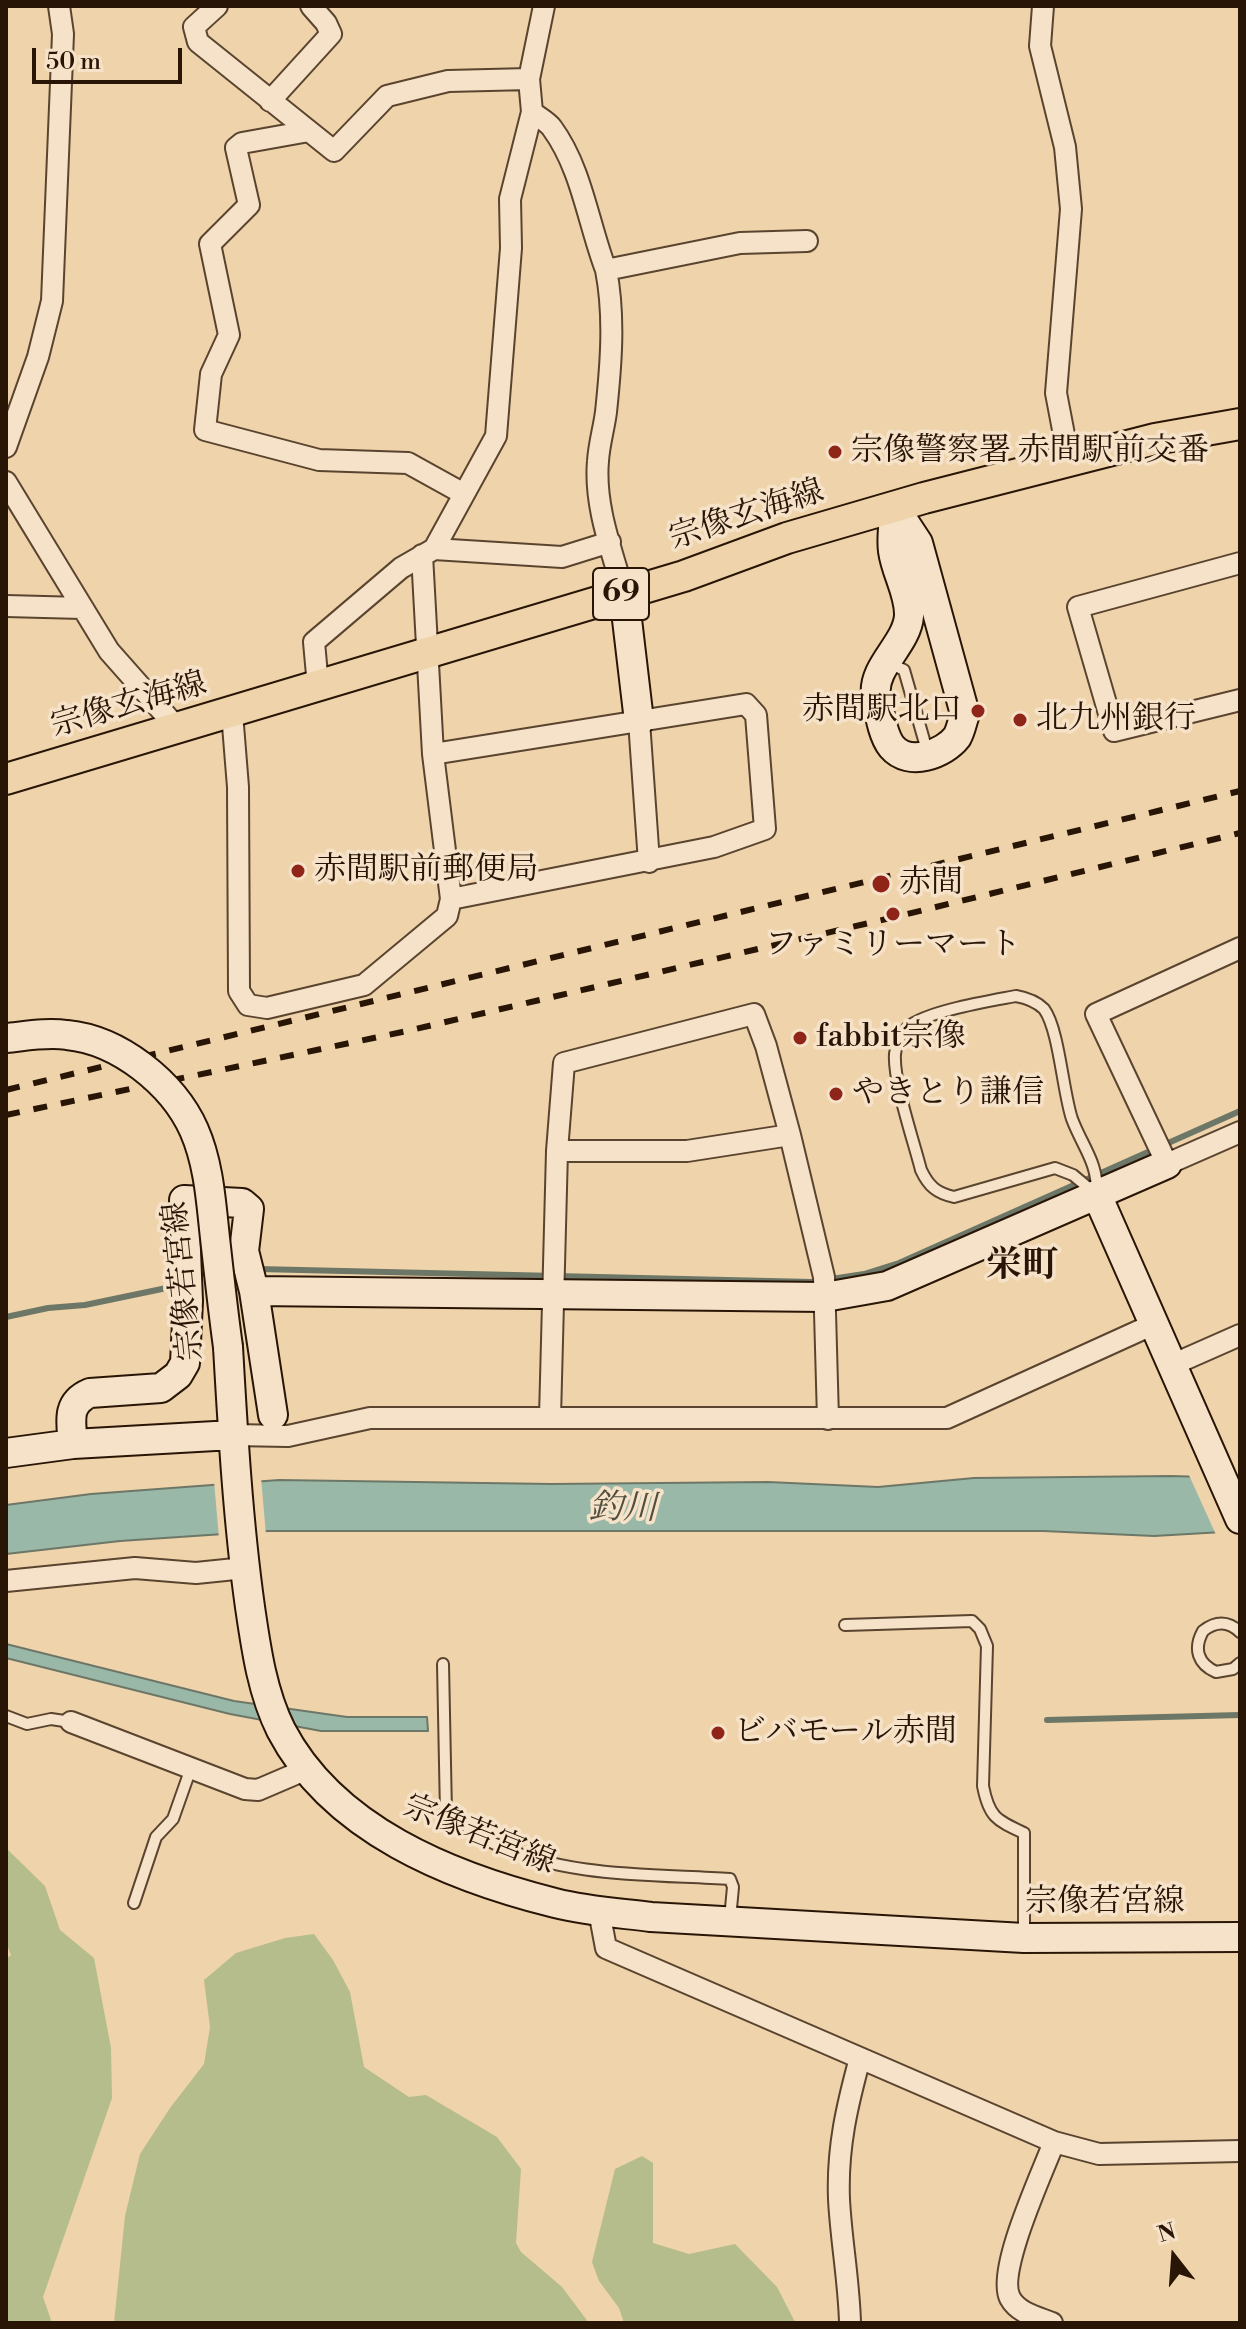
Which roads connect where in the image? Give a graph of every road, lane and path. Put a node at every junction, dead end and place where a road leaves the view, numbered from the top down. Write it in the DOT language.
graph roads {
  1 [pos="59,6"];
  2 [pos="217,6"];
  3 [pos="311,6"];
  4 [pos="544,6"];
  5 [pos="1043,6"];
  6 [pos="529,79"];
  7 [pos="270,101"];
  8 [pos="532,112"];
  9 [pos="309,131"];
  10 [pos="807,241"];
  11 [pos="606,270"];
  12 [pos="1240,424"];
  13 [pos="6,447"];
  14 [pos="1069,461"];
  15 [pos="6,482"];
  16 [pos="464,494"];
  17 [pos="895,508"];
  18 [pos="610,542"];
  19 [pos="428,552"];
  20 [pos="1240,563"];
  21 [pos="624,594"];
  22 [pos="6,606"];
  23 [pos="82,608"];
  24 [pos="429,653"];
  25 [pos="318,686"];
  26 [pos="1240,700"];
  27 [pos="232,713"];
  28 [pos="639,721"];
  29 [pos="178,729"];
  30 [pos="433,754"];
  31 [pos="6,779"];
  32 [pos="649,862"];
  33 [pos="451,899"];
  34 [pos="1240,948"];
  35 [pos="6,1038"];
  36 [pos="1240,1132"];
  37 [pos="790,1135"];
  38 [pos="557,1151"];
  39 [pos="1167,1164"];
  40 [pos="1097,1195"];
  41 [pos="254,1291"];
  42 [pos="554,1296"];
  43 [pos="825,1297"];
  44 [pos="1154,1324"];
  45 [pos="1240,1335"];
  46 [pos="1172,1365"];
  47 [pos="273,1415"];
  48 [pos="550,1417"];
  49 [pos="828,1419"];
  50 [pos="73,1444"];
  51 [pos="234,1445"];
  52 [pos="6,1453"];
  53 [pos="1240,1519"];
  54 [pos="244,1565"];
  55 [pos="6,1581"];
  56 [pos="845,1625"];
  57 [pos="1240,1632"];
  58 [pos="1240,1663"];
  59 [pos="443,1664"];
  60 [pos="6,1716"];
  61 [pos="71,1722"];
  62 [pos="191,1768"];
  63 [pos="307,1769"];
  64 [pos="134,1903"];
  65 [pos="599,1911"];
  66 [pos="730,1921"];
  67 [pos="1240,1937"];
  68 [pos="1024,1938"];
  69 [pos="860,2058"];
  70 [pos="1054,2142"];
  71 [pos="1240,2151"];
  72 [pos="850,2323"];
  73 [pos="1052,2323"];
  1 -- 13 [label="street"];
  2 -- 7 [label="street"];
  3 -- 7 [label="street"];
  4 -- 6 [label="street"];
  5 -- 14 [label="street"];
  6 -- 8 [label="street"];
  6 -- 9 [label="street"];
  7 -- 9 [label="street"];
  8 -- 11 [label="street"];
  8 -- 16 [label="street"];
  9 -- 16 [label="street"];
  10 -- 11 [label="street"];
  11 -- 18 [label="street"];
  12 -- 14 [label="main road, 宗像玄海線 / 69"];
  14 -- 17 [label="main road, 宗像玄海線 / 69"];
  15 -- 23 [label="street"];
  16 -- 19 [label="street"];
  17 -- 17 [label="main road"];
  17 -- 21 [label="main road, 宗像玄海線 / 69"];
  18 -- 19 [label="street"];
  18 -- 21 [label="street"];
  19 -- 24 [label="street"];
  19 -- 25 [label="street"];
  20 -- 26 [label="street"];
  21 -- 24 [label="main road, 宗像玄海線 / 69"];
  21 -- 28 [label="main road"];
  22 -- 23 [label="street"];
  23 -- 29 [label="street"];
  24 -- 25 [label="main road, 宗像玄海線 / 69"];
  24 -- 30 [label="street"];
  25 -- 27 [label="main road, 宗像玄海線 / 69"];
  27 -- 29 [label="main road, 宗像玄海線 / 69"];
  27 -- 33 [label="street"];
  28 -- 30 [label="street"];
  28 -- 32 [label="street"];
  28 -- 32 [label="street"];
  29 -- 31 [label="main road, 宗像玄海線 / 69"];
  30 -- 33 [label="street"];
  32 -- 33 [label="street"];
  34 -- 39 [label="street"];
  35 -- 51 [label="main road, 宗像若宮線, bridge"];
  36 -- 39 [label="street"];
  37 -- 38 [label="street"];
  37 -- 38 [label="street"];
  37 -- 43 [label="street"];
  38 -- 42 [label="street"];
  39 -- 40 [label="main road"];
  40 -- 40 [label="lane"];
  40 -- 43 [label="main road"];
  40 -- 44 [label="main road"];
  41 -- 42 [label="main road"];
  41 -- 47 [label="main road"];
  41 -- 50 [label="main road"];
  42 -- 43 [label="main road"];
  42 -- 48 [label="street"];
  43 -- 49 [label="street"];
  44 -- 46 [label="main road"];
  44 -- 49 [label="street"];
  45 -- 46 [label="street"];
  46 -- 53 [label="main road"];
  48 -- 49 [label="street"];
  48 -- 51 [label="street"];
  50 -- 51 [label="main road"];
  50 -- 52 [label="main road"];
  51 -- 54 [label="main road, 宗像若宮線"];
  54 -- 55 [label="street"];
  54 -- 63 [label="main road, 宗像若宮線"];
  56 -- 68 [label="lane"];
  57 -- 58 [label="lane"];
  59 -- 66 [label="lane"];
  60 -- 61 [label="lane"];
  61 -- 62 [label="street"];
  62 -- 63 [label="street"];
  62 -- 64 [label="lane"];
  63 -- 65 [label="main road, 宗像若宮線"];
  65 -- 66 [label="main road, 宗像若宮線"];
  65 -- 69 [label="street"];
  66 -- 68 [label="main road, 宗像若宮線"];
  67 -- 68 [label="main road, 宗像若宮線"];
  69 -- 70 [label="street"];
  69 -- 72 [label="street"];
  70 -- 71 [label="street"];
  70 -- 73 [label="street"];
}
